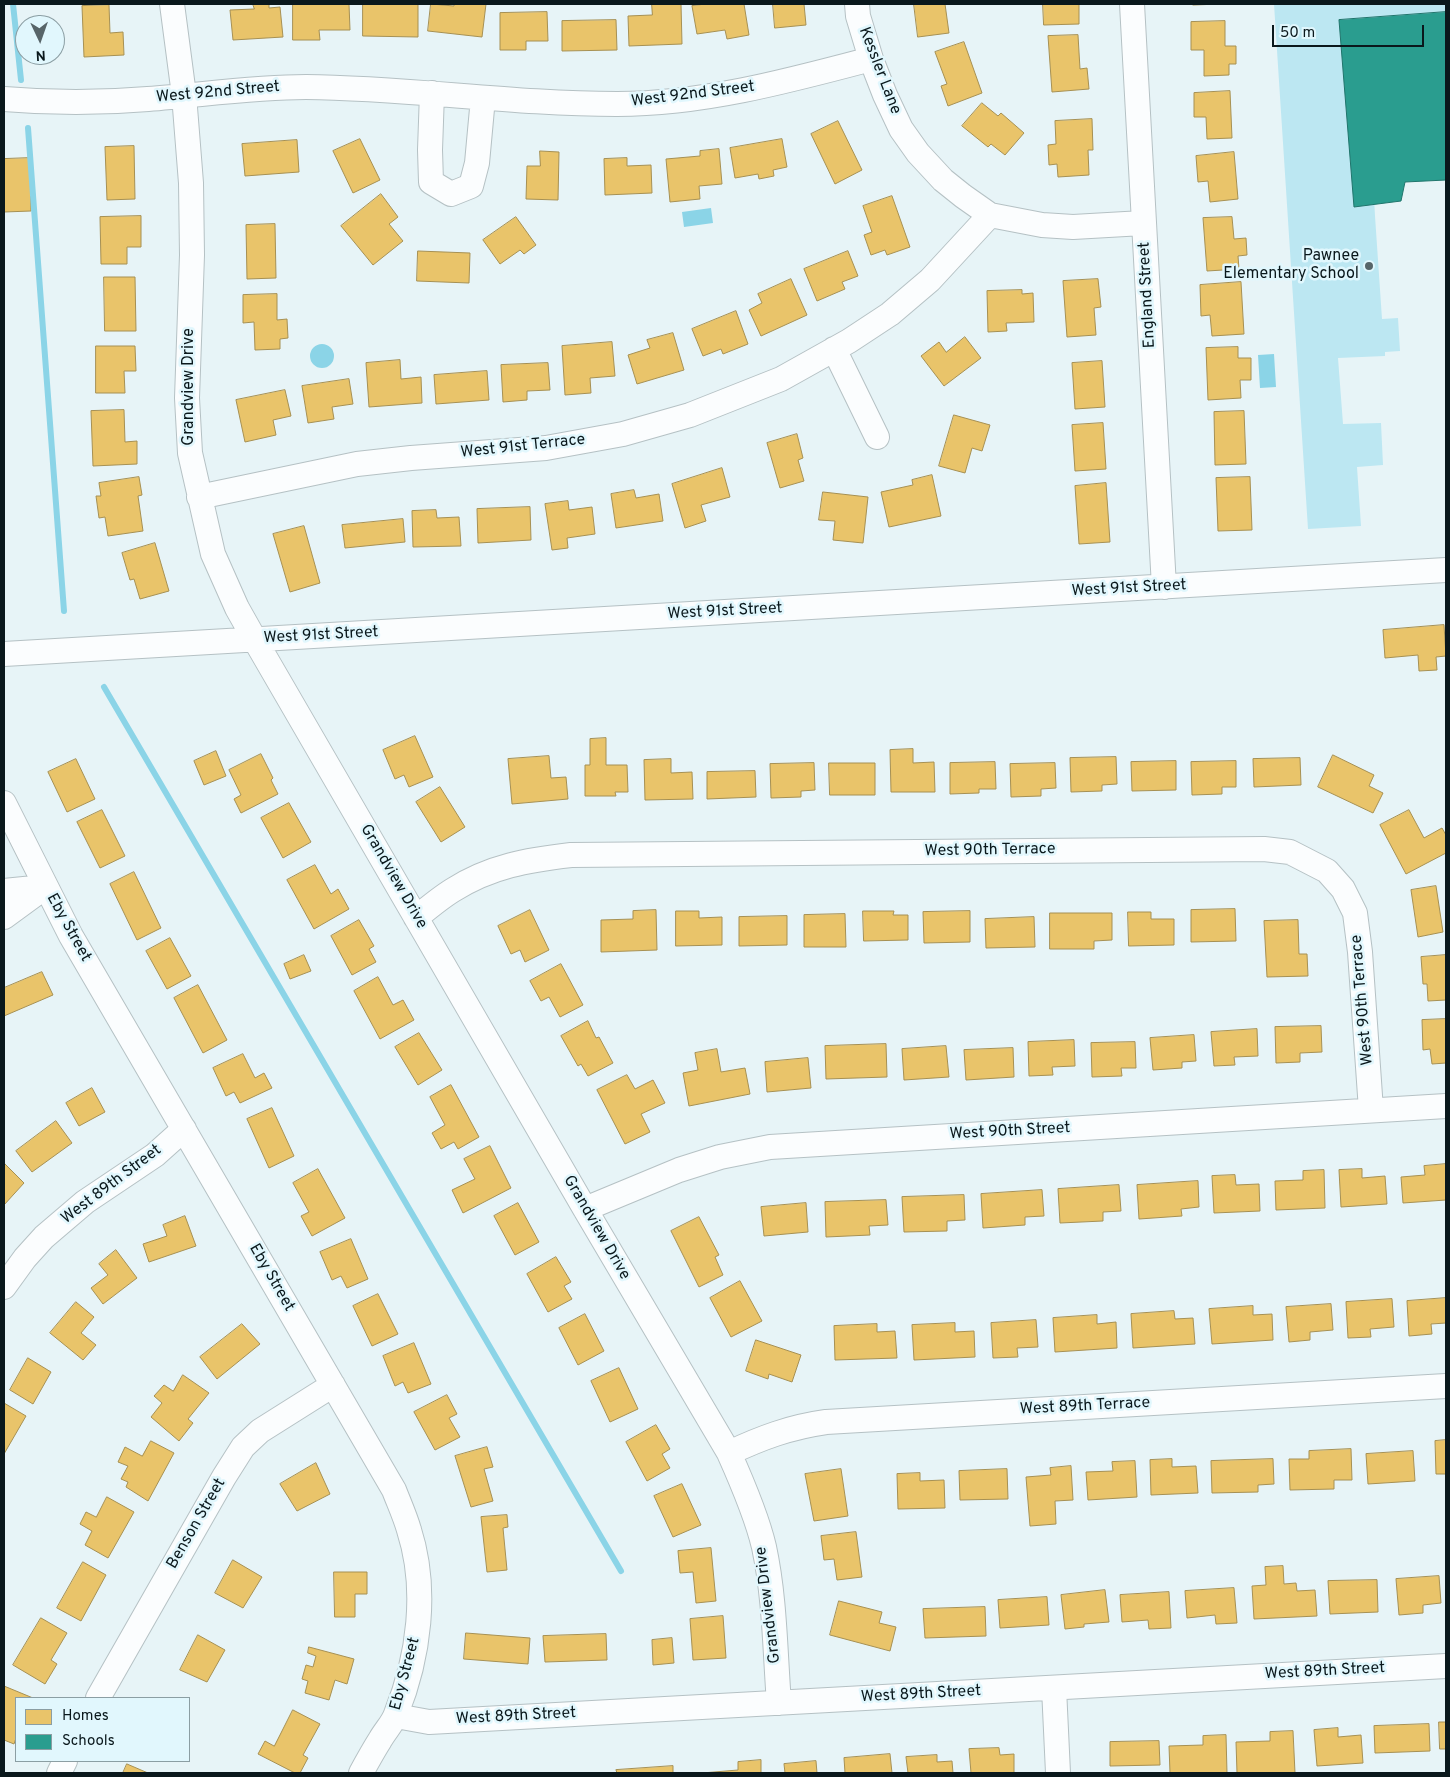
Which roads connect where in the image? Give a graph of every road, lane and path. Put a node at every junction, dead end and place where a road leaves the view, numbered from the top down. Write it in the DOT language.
graph roads {
  1 [pos="172,4"];
  2 [pos="857,4"];
  3 [pos="1132,4"];
  4 [pos="871,59"];
  5 [pos="432,93"];
  6 [pos="184,95"];
  7 [pos="483,98"];
  8 [pos="4,99"];
  9 [pos="990,215"];
  10 [pos="1144,223"];
  11 [pos="834,349"];
  12 [pos="877,436"];
  13 [pos="199,497"];
  14 [pos="1446,570"];
  15 [pos="1164,586"];
  16 [pos="255,640"];
  17 [pos="4,654"];
  18 [pos="4,803"];
  19 [pos="45,887"];
  20 [pos="4,891"];
  21 [pos="4,917"];
  22 [pos="416,918"];
  23 [pos="1446,1106"];
  24 [pos="1372,1110"];
  25 [pos="184,1129"];
  26 [pos="585,1209"];
  27 [pos="4,1287"];
  28 [pos="333,1386"];
  29 [pos="1446,1386"];
  30 [pos="729,1454"];
  31 [pos="1446,1666"];
  32 [pos="1054,1688"];
  33 [pos="99,1697"];
  34 [pos="779,1703"];
  35 [pos="396,1716"];
  36 [pos="361,1773"];
  37 [pos="1058,1773"];
  1 -- 6 [label="street, Grandview Drive"];
  2 -- 4 [label="street, Kessler Lane"];
  3 -- 10 [label="street, England Street"];
  4 -- 7 [label="street, West 92nd Street"];
  4 -- 9 [label="street, Kessler Lane"];
  5 -- 6 [label="street, West 92nd Street"];
  5 -- 7 [label="street, West 92nd Street"];
  5 -- 7 [label="street"];
  6 -- 8 [label="street, West 92nd Street"];
  6 -- 13 [label="street, Grandview Drive"];
  9 -- 10 [label="street, Kessler Lane"];
  9 -- 11 [label="street, West 91st Terrace"];
  10 -- 15 [label="street, England Street"];
  11 -- 12 [label="street"];
  11 -- 13 [label="street, West 91st Terrace"];
  13 -- 16 [label="street, Grandview Drive"];
  14 -- 15 [label="street, West 91st Street"];
  15 -- 16 [label="street, West 91st Street"];
  16 -- 17 [label="street, West 91st Street"];
  16 -- 22 [label="street, Grandview Drive"];
  18 -- 19 [label="street, Eby Street"];
  19 -- 20 [label="street"];
  19 -- 21 [label="street"];
  19 -- 25 [label="street, Eby Street"];
  22 -- 24 [label="street, West 90th Terrace"];
  22 -- 26 [label="street, Grandview Drive"];
  23 -- 24 [label="street, West 90th Street"];
  24 -- 26 [label="street, West 90th Street"];
  25 -- 27 [label="street, West 89th Street"];
  25 -- 28 [label="street, Eby Street"];
  26 -- 30 [label="street, Grandview Drive"];
  28 -- 33 [label="street, Benson Street"];
  28 -- 35 [label="street, Eby Street"];
  29 -- 30 [label="street, West 89th Terrace"];
  30 -- 34 [label="street, Grandview Drive"];
  31 -- 32 [label="street, West 89th Street"];
  32 -- 34 [label="street, West 89th Street"];
  32 -- 37 [label="street"];
  34 -- 35 [label="street, West 89th Street"];
  35 -- 36 [label="street, Eby Street"];
}
